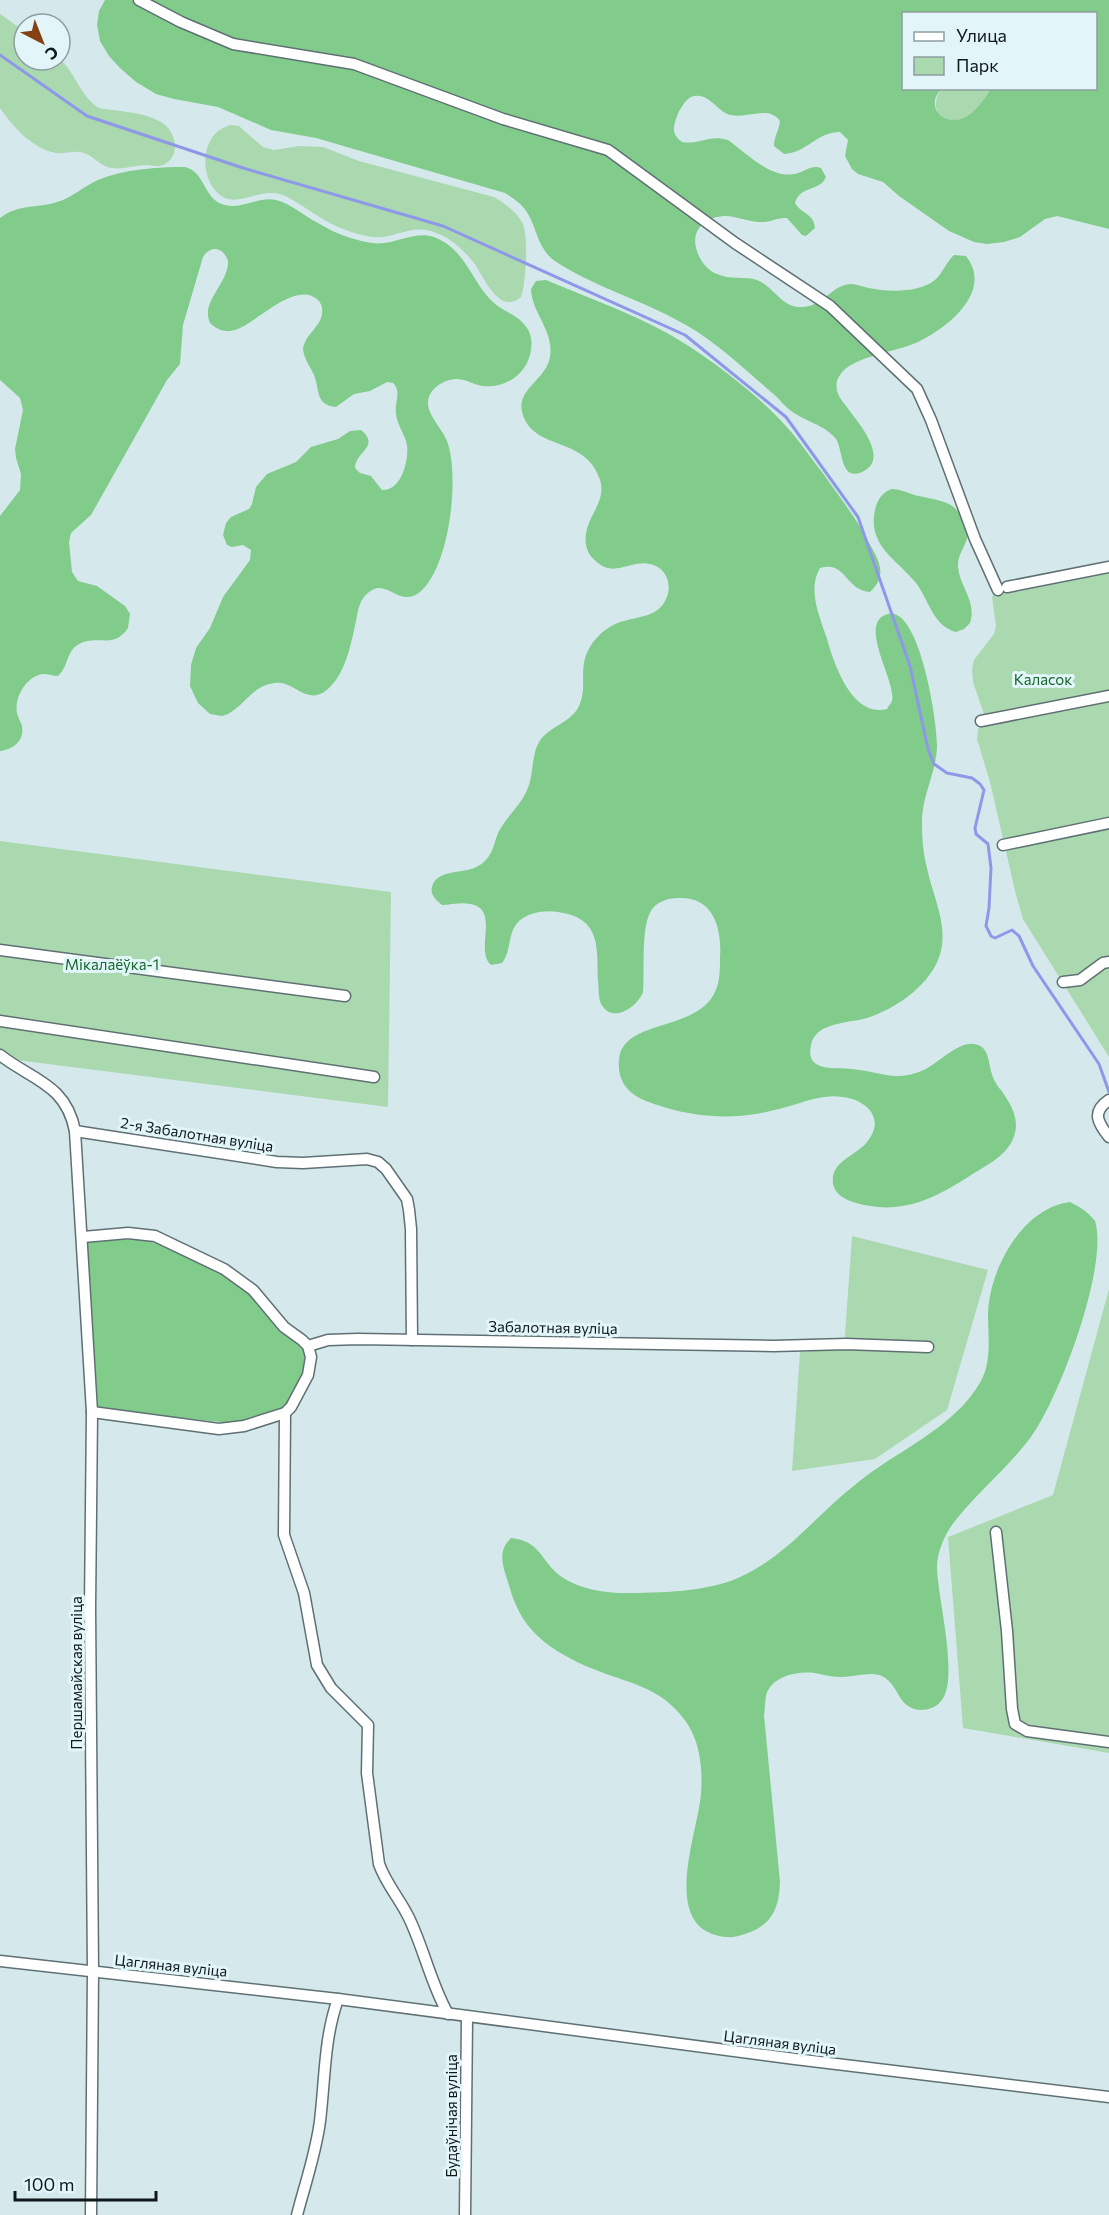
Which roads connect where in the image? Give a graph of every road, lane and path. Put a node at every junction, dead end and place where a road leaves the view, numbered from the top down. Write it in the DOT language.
graph roads {
  1 [pos="140,0"];
  2 [pos="1109,567"];
  3 [pos="1109,696"];
  4 [pos="981,721"];
  5 [pos="1109,823"];
  6 [pos="1003,845"];
  7 [pos="0,950"];
  8 [pos="1109,962"];
  9 [pos="1063,982"];
  10 [pos="345,996"];
  11 [pos="0,1021"];
  12 [pos="0,1055"];
  13 [pos="374,1077"];
  14 [pos="1108,1101"];
  15 [pos="75,1131"];
  16 [pos="1109,1137"];
  17 [pos="82,1237"];
  18 [pos="412,1340"];
  19 [pos="308,1346"];
  20 [pos="928,1347"];
  21 [pos="92,1412"];
  22 [pos="285,1413"];
  23 [pos="996,1532"];
  24 [pos="1109,1742"];
  25 [pos="0,1961"];
  26 [pos="93,1971"];
  27 [pos="338,1999"];
  28 [pos="448,2014"];
  29 [pos="467,2017"];
  30 [pos="1109,2097"];
  31 [pos="91,2215"];
  32 [pos="297,2215"];
  33 [pos="465,2215"];
  1 -- 2 [label="street"];
  3 -- 4 [label="street"];
  5 -- 6 [label="street"];
  7 -- 10 [label="street"];
  8 -- 9 [label="street"];
  11 -- 13 [label="street"];
  12 -- 15 [label="street"];
  14 -- 16 [label="street"];
  15 -- 17 [label="street, Першамайская вуліца"];
  15 -- 18 [label="street, 2-я Забалотная вуліца"];
  17 -- 19 [label="street"];
  17 -- 21 [label="street, Першамайская вуліца"];
  18 -- 19 [label="street, Забалотная вуліца"];
  18 -- 20 [label="street, Забалотная вуліца"];
  19 -- 22 [label="street"];
  21 -- 22 [label="street"];
  21 -- 26 [label="street, Першамайская вуліца"];
  22 -- 28 [label="street"];
  23 -- 24 [label="street"];
  25 -- 26 [label="street, Цагляная вуліца"];
  26 -- 27 [label="street, Цагляная вуліца"];
  26 -- 31 [label="street, Першамайская вуліца"];
  27 -- 28 [label="street, Цагляная вуліца"];
  27 -- 32 [label="street"];
  28 -- 29 [label="street, Цагляная вуліца"];
  29 -- 30 [label="street, Цагляная вуліца"];
  29 -- 33 [label="street, Будаўнічая вуліца"];
}
